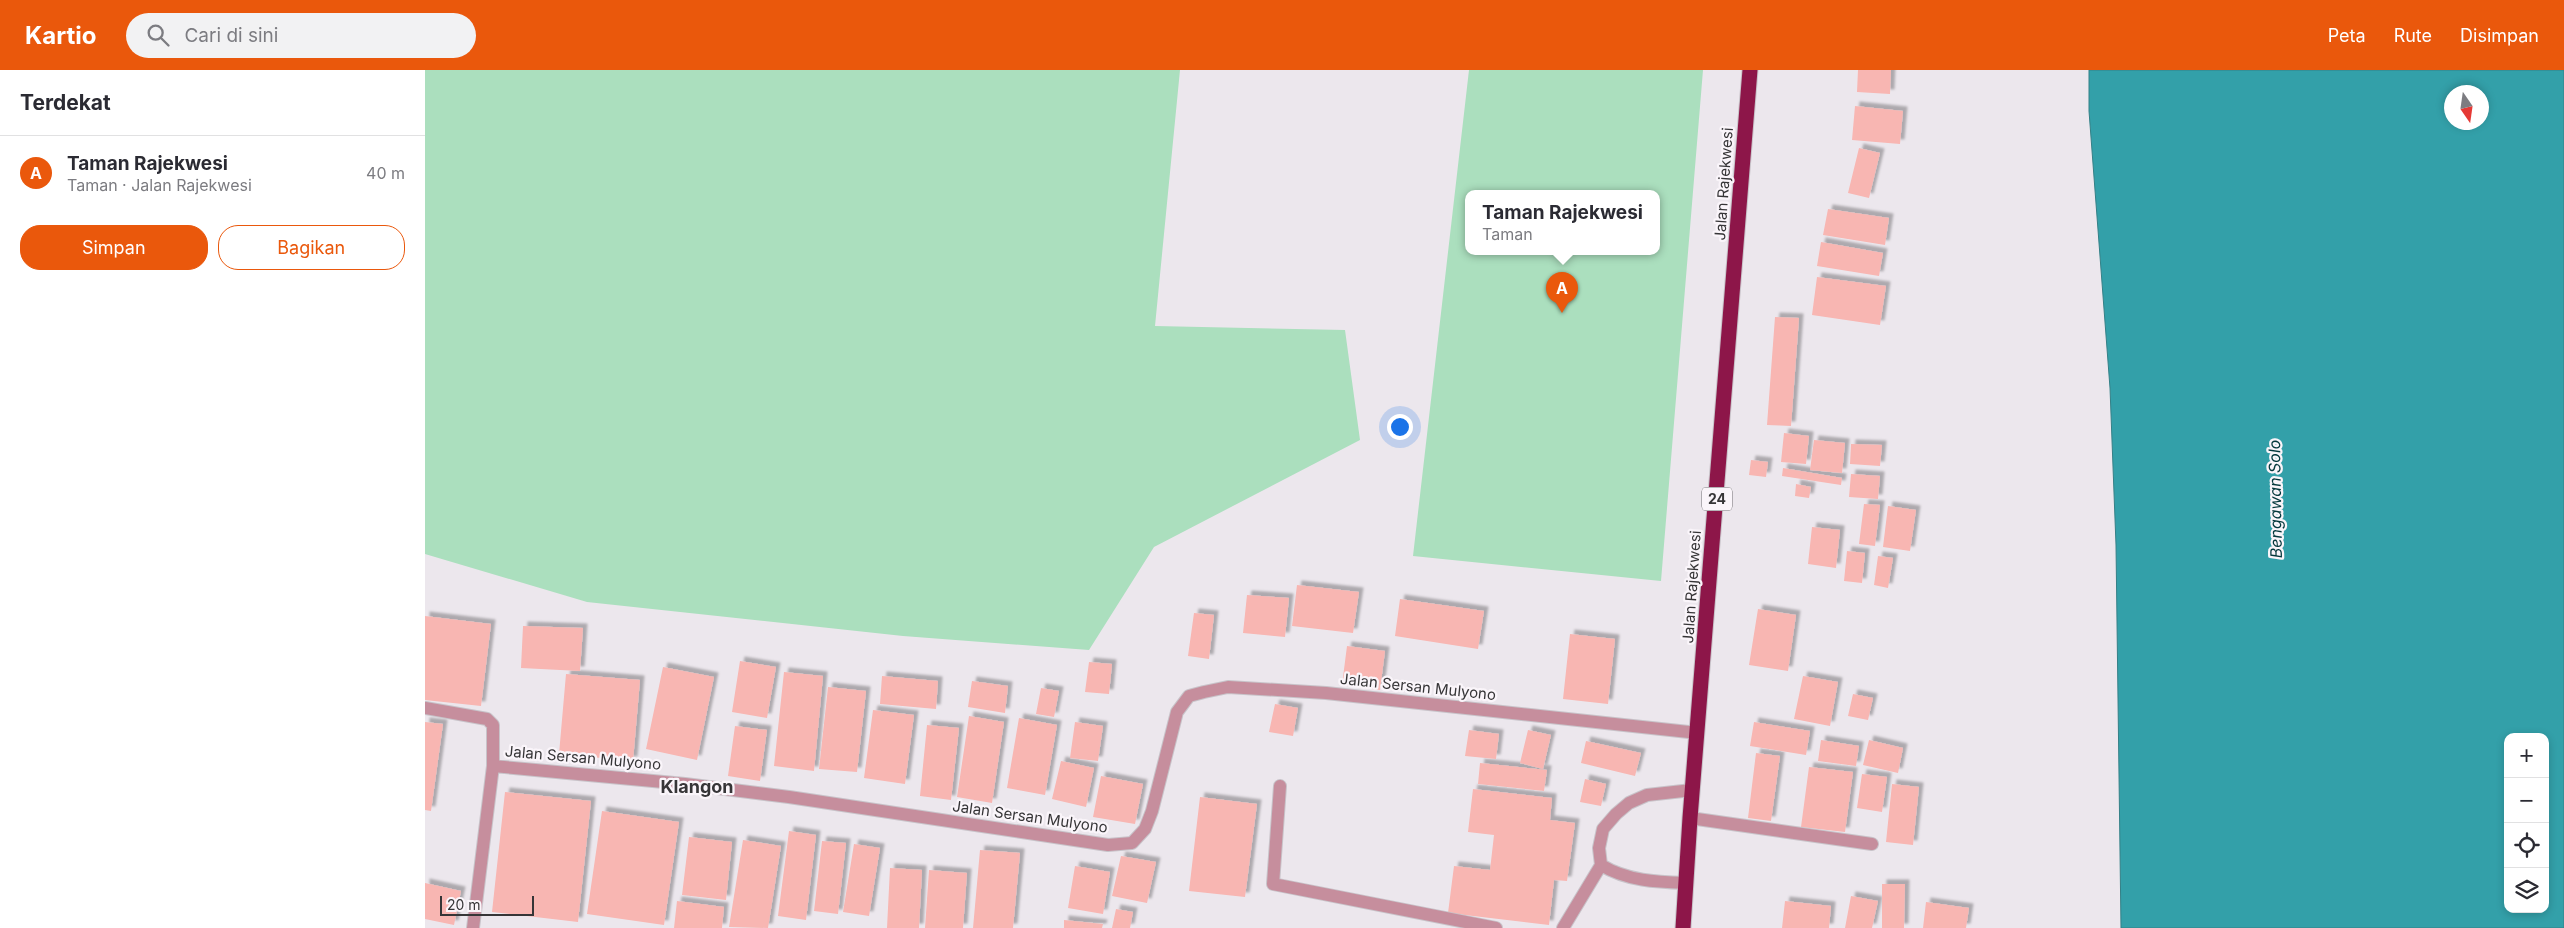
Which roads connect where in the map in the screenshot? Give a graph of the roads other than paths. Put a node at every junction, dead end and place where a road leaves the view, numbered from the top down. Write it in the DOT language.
graph roads {
  1 [pos="1750,70"];
  2 [pos="425,708"];
  3 [pos="1698,733"];
  4 [pos="493,766"];
  5 [pos="1280,786"];
  6 [pos="1693,790"];
  7 [pos="1690,818"];
  8 [pos="1872,844"];
  9 [pos="1601,865"];
  10 [pos="1686,883"];
  11 [pos="473,928"];
  12 [pos="1496,928"];
  13 [pos="1563,928"];
  14 [pos="1683,928"];
  1 -- 3 [label="highway, Jalan Rajekwesi / 24"];
  2 -- 4 [label="street, Jalan Sersan Mulyono"];
  3 -- 4 [label="street, Jalan Sersan Mulyono"];
  3 -- 6 [label="highway, Jalan Rajekwesi / 24"];
  4 -- 11 [label="street, Jalan Sersan Mulyono"];
  5 -- 12 [label="street"];
  6 -- 7 [label="highway, Jalan Rajekwesi / 24"];
  6 -- 9 [label="street"];
  7 -- 8 [label="street"];
  7 -- 10 [label="highway, Jalan Rajekwesi / 24"];
  9 -- 10 [label="street"];
  9 -- 13 [label="street"];
  10 -- 14 [label="highway, Jalan Rajekwesi / 24"];
}
